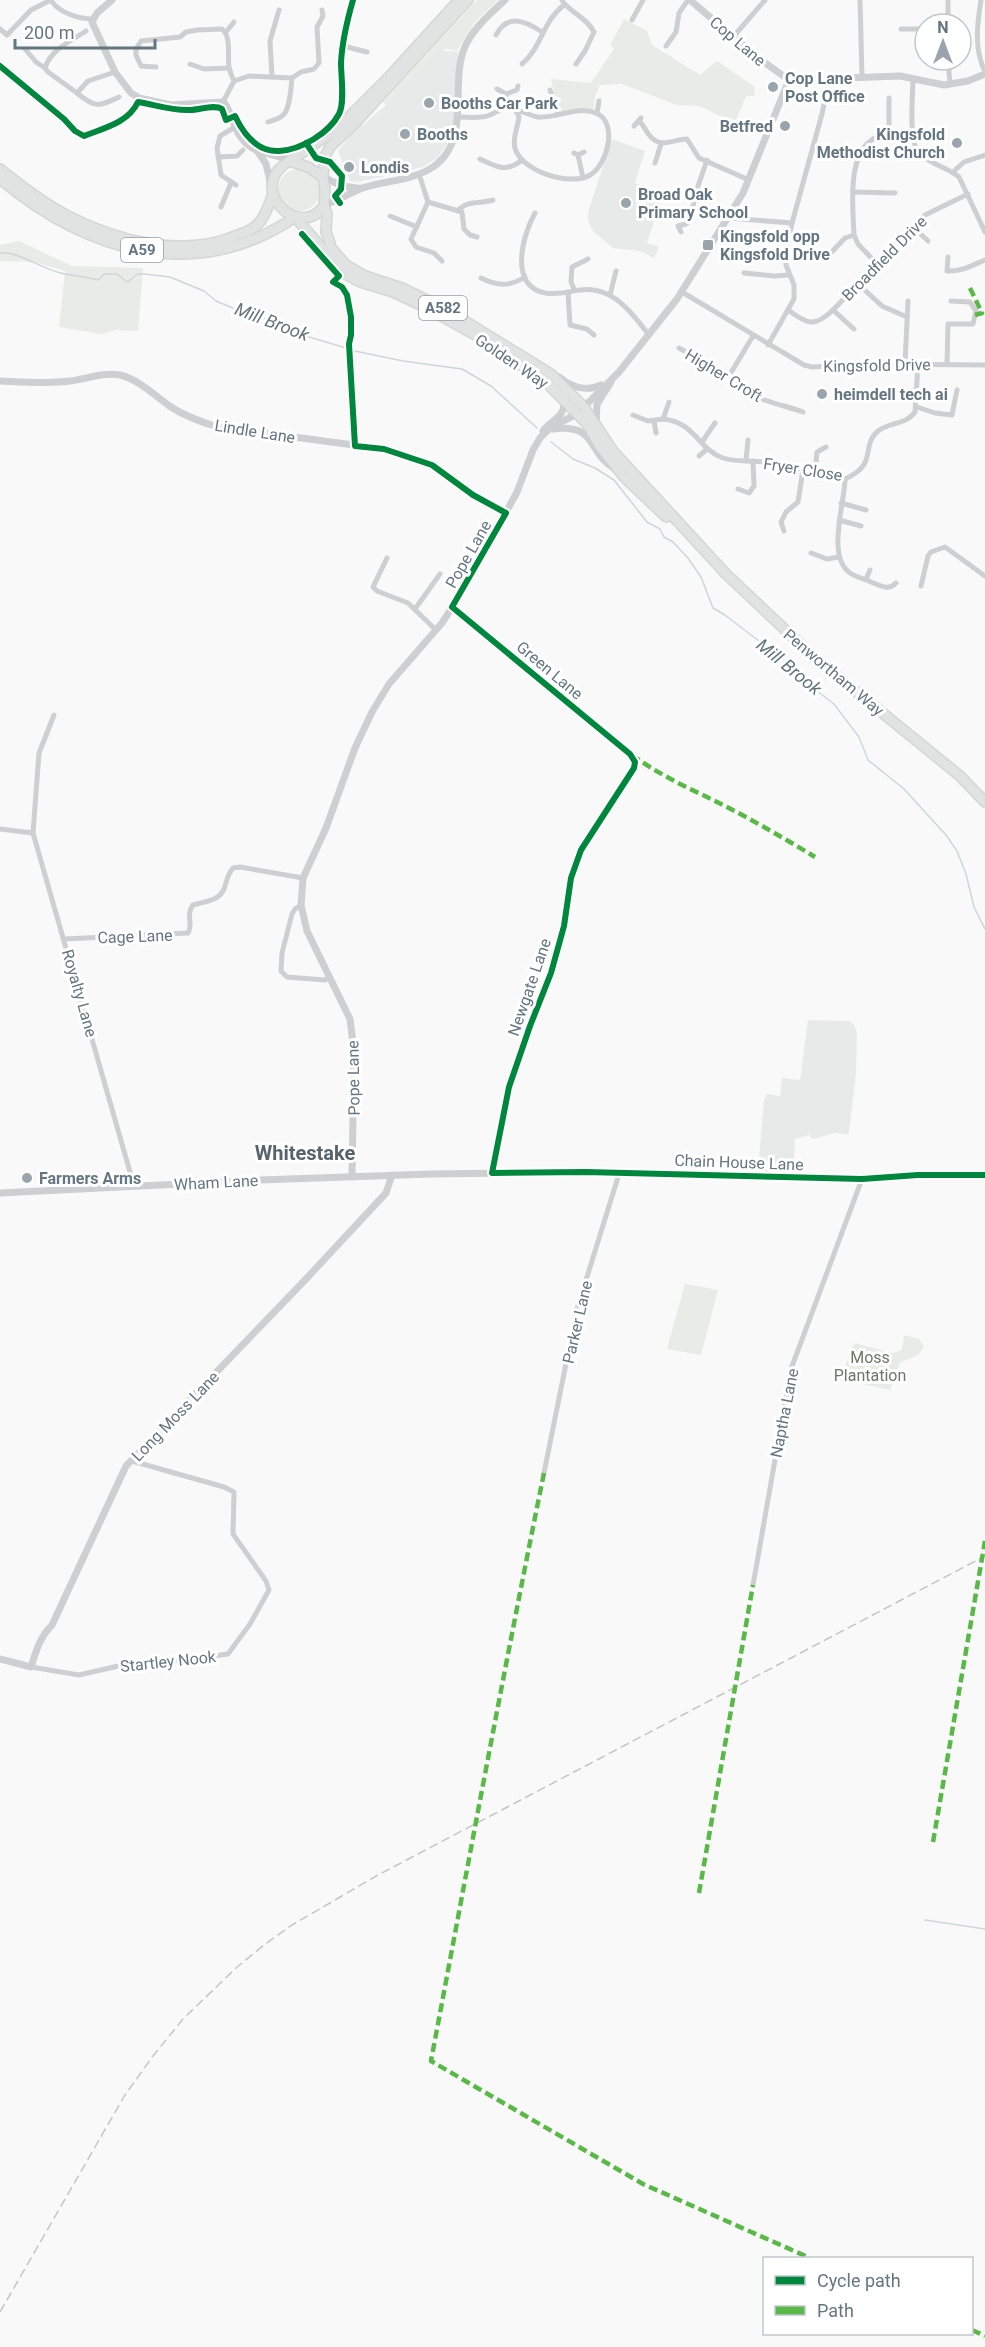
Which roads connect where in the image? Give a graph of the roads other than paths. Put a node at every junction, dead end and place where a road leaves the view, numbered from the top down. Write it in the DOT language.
graph roads {
  1 [pos="51,0"];
  2 [pos="112,0"];
  3 [pos="353,0"];
  4 [pos="459,0"];
  5 [pos="468,0"];
  6 [pos="505,0"];
  7 [pos="643,0"];
  8 [pos="689,0"];
  9 [pos="765,0"];
  10 [pos="860,0"];
  11 [pos="981,0"];
  12 [pos="563,3"];
  13 [pos="279,10"];
  14 [pos="322,10"];
  15 [pos="92,19"];
  16 [pos="632,20"];
  17 [pos="234,22"];
  18 [pos="0,29"];
  19 [pos="901,29"];
  20 [pos="913,29"];
  21 [pos="86,31"];
  22 [pos="225,32"];
  23 [pos="542,32"];
  24 [pos="496,35"];
  25 [pos="733,37"];
  26 [pos="343,46"];
  27 [pos="666,46"];
  28 [pos="25,49"];
  29 [pos="368,52"];
  30 [pos="151,60"];
  31 [pos="522,64"];
  32 [pos="576,64"];
  33 [pos="45,68"];
  34 [pos="229,68"];
  35 [pos="115,72"];
  36 [pos="949,72"];
  37 [pos="189,73"];
  38 [pos="985,73"];
  39 [pos="272,77"];
  40 [pos="862,77"];
  41 [pos="292,78"];
  42 [pos="913,78"];
  43 [pos="789,80"];
  44 [pos="829,80"];
  45 [pos="234,81"];
  46 [pos="950,84"];
  47 [pos="518,86"];
  48 [pos="497,89"];
  49 [pos="550,90"];
  50 [pos="76,93"];
  51 [pos="506,94"];
  52 [pos="119,97"];
  53 [pos="889,98"];
  54 [pos="599,101"];
  55 [pos="223,102"];
  56 [pos="507,107"];
  57 [pos="516,111"];
  58 [pos="340,113"];
  59 [pos="597,113"];
  60 [pos="558,114"];
  61 [pos="458,117"];
  62 [pos="268,122"];
  63 [pos="634,126"];
  64 [pos="235,127"];
  65 [pos="688,133"];
  66 [pos="889,135"];
  67 [pos="913,135"];
  68 [pos="687,139"];
  69 [pos="662,144"];
  70 [pos="243,150"];
  71 [pos="258,152"];
  72 [pos="584,152"];
  73 [pos="985,155"];
  74 [pos="218,157"];
  75 [pos="480,159"];
  76 [pos="522,160"];
  77 [pos="707,160"];
  78 [pos="290,161"];
  79 [pos="655,163"];
  80 [pos="0,169"];
  81 [pos="952,172"];
  82 [pos="419,174"];
  83 [pos="323,176"];
  84 [pos="583,178"];
  85 [pos="0,179"];
  86 [pos="749,180"];
  87 [pos="361,188"];
  88 [pos="272,190"];
  89 [pos="854,192"];
  90 [pos="895,193"];
  91 [pos="968,194"];
  92 [pos="493,200"];
  93 [pos="428,202"];
  94 [pos="324,205"];
  95 [pos="221,207"];
  96 [pos="458,210"];
  97 [pos="535,213"];
  98 [pos="390,216"];
  99 [pos="295,217"];
  100 [pos="729,218"];
  101 [pos="674,219"];
  102 [pos="792,223"];
  103 [pos="417,227"];
  104 [pos="913,227"];
  105 [pos="985,232"];
  106 [pos="854,235"];
  107 [pos="477,237"];
  108 [pos="928,241"];
  109 [pos="828,256"];
  110 [pos="948,257"];
  111 [pos="588,259"];
  112 [pos="985,260"];
  113 [pos="442,261"];
  114 [pos="877,264"];
  115 [pos="616,271"];
  116 [pos="744,273"];
  117 [pos="789,275"];
  118 [pos="339,276"];
  119 [pos="525,277"];
  120 [pos="481,278"];
  121 [pos="858,284"];
  122 [pos="571,291"];
  123 [pos="682,292"];
  124 [pos="610,295"];
  125 [pos="908,301"];
  126 [pos="951,301"];
  127 [pos="788,310"];
  128 [pos="833,310"];
  129 [pos="907,317"];
  130 [pos="570,325"];
  131 [pos="854,329"];
  132 [pos="568,332"];
  133 [pos="649,334"];
  134 [pos="594,335"];
  135 [pos="753,336"];
  136 [pos="768,345"];
  137 [pos="679,348"];
  138 [pos="518,353"];
  139 [pos="905,364"];
  140 [pos="918,364"];
  141 [pos="946,364"];
  142 [pos="985,365"];
  143 [pos="729,376"];
  144 [pos="614,377"];
  145 [pos="0,381"];
  146 [pos="606,384"];
  147 [pos="892,390"];
  148 [pos="957,390"];
  149 [pos="917,391"];
  150 [pos="559,393"];
  151 [pos="669,402"];
  152 [pos="917,407"];
  153 [pos="580,410"];
  154 [pos="803,412"];
  155 [pos="633,415"];
  156 [pos="663,418"];
  157 [pos="654,421"];
  158 [pos="716,423"];
  159 [pos="548,429"];
  160 [pos="597,429"];
  161 [pos="656,433"];
  162 [pos="540,438"];
  163 [pos="748,440"];
  164 [pos="702,441"];
  165 [pos="355,446"];
  166 [pos="826,447"];
  167 [pos="707,449"];
  168 [pos="699,456"];
  169 [pos="746,460"];
  170 [pos="753,461"];
  171 [pos="802,470"];
  172 [pos="618,471"];
  173 [pos="815,473"];
  174 [pos="845,479"];
  175 [pos="738,489"];
  176 [pos="841,503"];
  177 [pos="866,510"];
  178 [pos="506,513"];
  179 [pos="839,520"];
  180 [pos="861,526"];
  181 [pos="784,531"];
  182 [pos="688,536"];
  183 [pos="811,553"];
  184 [pos="839,557"];
  185 [pos="387,558"];
  186 [pos="870,570"];
  187 [pos="440,574"];
  188 [pos="985,576"];
  189 [pos="866,579"];
  190 [pos="896,583"];
  191 [pos="921,586"];
  192 [pos="452,607"];
  193 [pos="415,609"];
  194 [pos="436,630"];
  195 [pos="54,715"];
  196 [pos="630,754"];
  197 [pos="985,802"];
  198 [pos="0,829"];
  199 [pos="33,833"];
  200 [pos="303,878"];
  201 [pos="301,905"];
  202 [pos="64,939"];
  203 [pos="330,977"];
  204 [pos="492,1173"];
  205 [pos="431,1174"];
  206 [pos="619,1174"];
  207 [pos="392,1175"];
  208 [pos="985,1175"];
  209 [pos="352,1177"];
  210 [pos="862,1179"];
  211 [pos="134,1186"];
  212 [pos="0,1193"];
  213 [pos="132,1461"];
  214 [pos="544,1473"];
  215 [pos="753,1585"];
  216 [pos="0,1659"];
  217 [pos="32,1667"];
  1 -- 15 [label="street"];
  1 -- 18 [label="street"];
  2 -- 15 [label="street"];
  3 -- 26 [label="street"];
  4 -- 78 [label="highway, A59"];
  5 -- 83 [label="highway"];
  6 -- 61 [label="street"];
  7 -- 16 [label="street"];
  8 -- 25 [label="street, Cop Lane"];
  8 -- 27 [label="street"];
  9 -- 25 [label="street"];
  10 -- 40 [label="street"];
  11 -- 38 [label="street"];
  12 -- 23 [label="street"];
  12 -- 32 [label="street"];
  13 -- 39 [label="street"];
  14 -- 41 [label="street"];
  15 -- 35 [label="street"];
  17 -- 22 [label="street"];
  19 -- 20 [label="street"];
  21 -- 33 [label="street"];
  22 -- 30 [label="street"];
  22 -- 34 [label="street"];
  23 -- 24 [label="street"];
  23 -- 31 [label="street"];
  25 -- 43 [label="street, Cop Lane"];
  26 -- 29 [label="street"];
  26 -- 58 [label="street"];
  28 -- 33 [label="street"];
  33 -- 50 [label="street"];
  34 -- 37 [label="street"];
  34 -- 45 [label="street"];
  35 -- 50 [label="street"];
  35 -- 55 [label="street"];
  36 -- 46 [label="street"];
  38 -- 46 [label="street"];
  39 -- 41 [label="street"];
  39 -- 45 [label="street"];
  40 -- 42 [label="street"];
  40 -- 44 [label="street"];
  41 -- 62 [label="street"];
  42 -- 46 [label="street"];
  42 -- 67 [label="street"];
  43 -- 44 [label="street"];
  43 -- 86 [label="street, Pope Lane"];
  44 -- 102 [label="street"];
  45 -- 55 [label="street"];
  47 -- 51 [label="street"];
  48 -- 51 [label="street"];
  49 -- 60 [label="street"];
  50 -- 52 [label="street"];
  51 -- 56 [label="street"];
  53 -- 66 [label="street"];
  54 -- 59 [label="street"];
  55 -- 64 [label="street"];
  56 -- 57 [label="street"];
  56 -- 61 [label="street"];
  57 -- 60 [label="street"];
  57 -- 76 [label="street"];
  59 -- 60 [label="street"];
  59 -- 84 [label="street"];
  61 -- 82 [label="street"];
  63 -- 69 [label="street"];
  64 -- 71 [label="street"];
  64 -- 74 [label="street"];
  65 -- 68 [label="street"];
  66 -- 67 [label="street"];
  66 -- 89 [label="street"];
  67 -- 81 [label="street"];
  68 -- 69 [label="street"];
  68 -- 77 [label="street"];
  69 -- 79 [label="street"];
  70 -- 74 [label="street"];
  71 -- 78 [label="street"];
  71 -- 88 [label="street"];
  72 -- 84 [label="street"];
  73 -- 81 [label="street"];
  74 -- 95 [label="street"];
  75 -- 76 [label="street"];
  76 -- 84 [label="street"];
  77 -- 86 [label="street"];
  77 -- 101 [label="street"];
  78 -- 83 [label="highway"];
  78 -- 88 [label="highway, A59"];
  80 -- 88 [label="highway, A59"];
  81 -- 91 [label="street"];
  82 -- 87 [label="street"];
  82 -- 93 [label="street"];
  83 -- 87 [label="street"];
  83 -- 94 [label="highway"];
  85 -- 99 [label="highway, A59"];
  86 -- 100 [label="street, Pope Lane"];
  87 -- 94 [label="street"];
  88 -- 99 [label="highway"];
  89 -- 90 [label="street"];
  89 -- 106 [label="street"];
  91 -- 104 [label="street, Broadfield Drive"];
  91 -- 105 [label="street"];
  92 -- 96 [label="street"];
  93 -- 96 [label="street"];
  93 -- 103 [label="street"];
  94 -- 99 [label="highway, A59"];
  94 -- 138 [label="highway, Golden Way / A582"];
  96 -- 107 [label="street"];
  97 -- 119 [label="street"];
  98 -- 103 [label="street"];
  99 -- 150 [label="highway, Golden Way / A582"];
  100 -- 102 [label="street"];
  100 -- 123 [label="street, Pope Lane"];
  102 -- 117 [label="street"];
  103 -- 113 [label="street"];
  104 -- 108 [label="street"];
  104 -- 114 [label="street, Broadfield Drive"];
  106 -- 109 [label="street"];
  106 -- 114 [label="street"];
  110 -- 112 [label="street"];
  111 -- 122 [label="street"];
  114 -- 121 [label="street, Broadfield Drive"];
  115 -- 124 [label="street"];
  116 -- 117 [label="street"];
  117 -- 127 [label="street"];
  118 -- 165 [label="street"];
  119 -- 120 [label="street"];
  119 -- 122 [label="street"];
  121 -- 128 [label="street, Broadfield Drive"];
  121 -- 129 [label="street"];
  122 -- 124 [label="street"];
  122 -- 130 [label="street"];
  123 -- 133 [label="street, Pope Lane"];
  123 -- 135 [label="street, Kingsfold Drive"];
  124 -- 133 [label="street"];
  125 -- 129 [label="street"];
  126 -- 141 [label="street"];
  127 -- 128 [label="street, Broadfield Drive"];
  127 -- 136 [label="street"];
  128 -- 131 [label="street, Broadfield Drive"];
  129 -- 139 [label="street"];
  130 -- 132 [label="street"];
  130 -- 134 [label="street"];
  133 -- 144 [label="street, Pope Lane"];
  135 -- 136 [label="street, Kingsfold Drive"];
  135 -- 143 [label="street"];
  136 -- 139 [label="street, Kingsfold Drive"];
  137 -- 143 [label="street, Higher Croft"];
  138 -- 146 [label="street"];
  138 -- 153 [label="highway, Golden Way / A582"];
  139 -- 140 [label="street, Kingsfold Drive"];
  140 -- 141 [label="street, Kingsfold Drive"];
  140 -- 149 [label="street"];
  141 -- 142 [label="street, Kingsfold Drive"];
  143 -- 154 [label="street, Higher Croft"];
  144 -- 146 [label="street, Pope Lane"];
  144 -- 160 [label="street"];
  145 -- 165 [label="street, Lindle Lane"];
  146 -- 153 [label="street, Pope Lane"];
  147 -- 149 [label="street"];
  148 -- 152 [label="street"];
  149 -- 152 [label="street"];
  150 -- 153 [label="highway, Golden Way / A582"];
  150 -- 162 [label="street"];
  151 -- 156 [label="street"];
  152 -- 174 [label="street, Fryer Close"];
  153 -- 159 [label="street, Pope Lane"];
  153 -- 160 [label="highway, Penwortham Way / A582"];
  153 -- 172 [label="highway, Penwortham Way / A582"];
  155 -- 157 [label="street"];
  156 -- 157 [label="street"];
  156 -- 164 [label="street"];
  157 -- 161 [label="street"];
  158 -- 164 [label="street"];
  159 -- 162 [label="street, Pope Lane"];
  159 -- 172 [label="street"];
  160 -- 182 [label="highway, Penwortham Way / A582"];
  162 -- 178 [label="street, Pope Lane"];
  163 -- 169 [label="street"];
  164 -- 167 [label="street"];
  165 -- 178 [label="street, Lindle Lane"];
  166 -- 173 [label="street"];
  167 -- 168 [label="street"];
  167 -- 169 [label="street, Fryer Close"];
  169 -- 170 [label="street, Fryer Close"];
  170 -- 171 [label="street, Fryer Close"];
  170 -- 175 [label="street"];
  171 -- 173 [label="street, Fryer Close"];
  171 -- 181 [label="street"];
  172 -- 182 [label="highway, Penwortham Way / A582"];
  173 -- 174 [label="street, Fryer Close"];
  174 -- 176 [label="street"];
  176 -- 177 [label="street"];
  176 -- 179 [label="street"];
  178 -- 192 [label="street, Pope Lane"];
  179 -- 180 [label="street"];
  179 -- 184 [label="street"];
  182 -- 197 [label="highway, Penwortham Way / A582"];
  183 -- 184 [label="street"];
  184 -- 189 [label="street"];
  185 -- 193 [label="street"];
  186 -- 189 [label="street"];
  187 -- 193 [label="street"];
  188 -- 191 [label="street"];
  189 -- 190 [label="street"];
  192 -- 194 [label="street, Pope Lane"];
  192 -- 196 [label="street, Green Lane"];
  193 -- 194 [label="street"];
  194 -- 200 [label="street, Pope Lane"];
  195 -- 199 [label="street"];
  196 -- 204 [label="street, Newgate Lane"];
  198 -- 199 [label="street"];
  199 -- 202 [label="street, Royalty Lane"];
  200 -- 201 [label="street, Pope Lane"];
  200 -- 202 [label="street, Cage Lane"];
  201 -- 203 [label="street, Pope Lane"];
  201 -- 203 [label="street"];
  202 -- 211 [label="street, Royalty Lane"];
  203 -- 209 [label="street, Pope Lane"];
  204 -- 205 [label="street, Chain House Lane"];
  204 -- 206 [label="street, Chain House Lane"];
  205 -- 207 [label="street, Wham Lane"];
  206 -- 210 [label="street, Chain House Lane"];
  206 -- 214 [label="street, Parker Lane"];
  207 -- 209 [label="street, Wham Lane"];
  207 -- 213 [label="street, Long Moss Lane"];
  208 -- 210 [label="street, Chain House Lane"];
  209 -- 211 [label="street, Wham Lane"];
  210 -- 215 [label="street, Naptha Lane"];
  211 -- 212 [label="street, Wham Lane"];
  213 -- 217 [label="street, Long Moss Lane"];
  213 -- 217 [label="street, Startley Nook"];
  216 -- 217 [label="street"];
}
